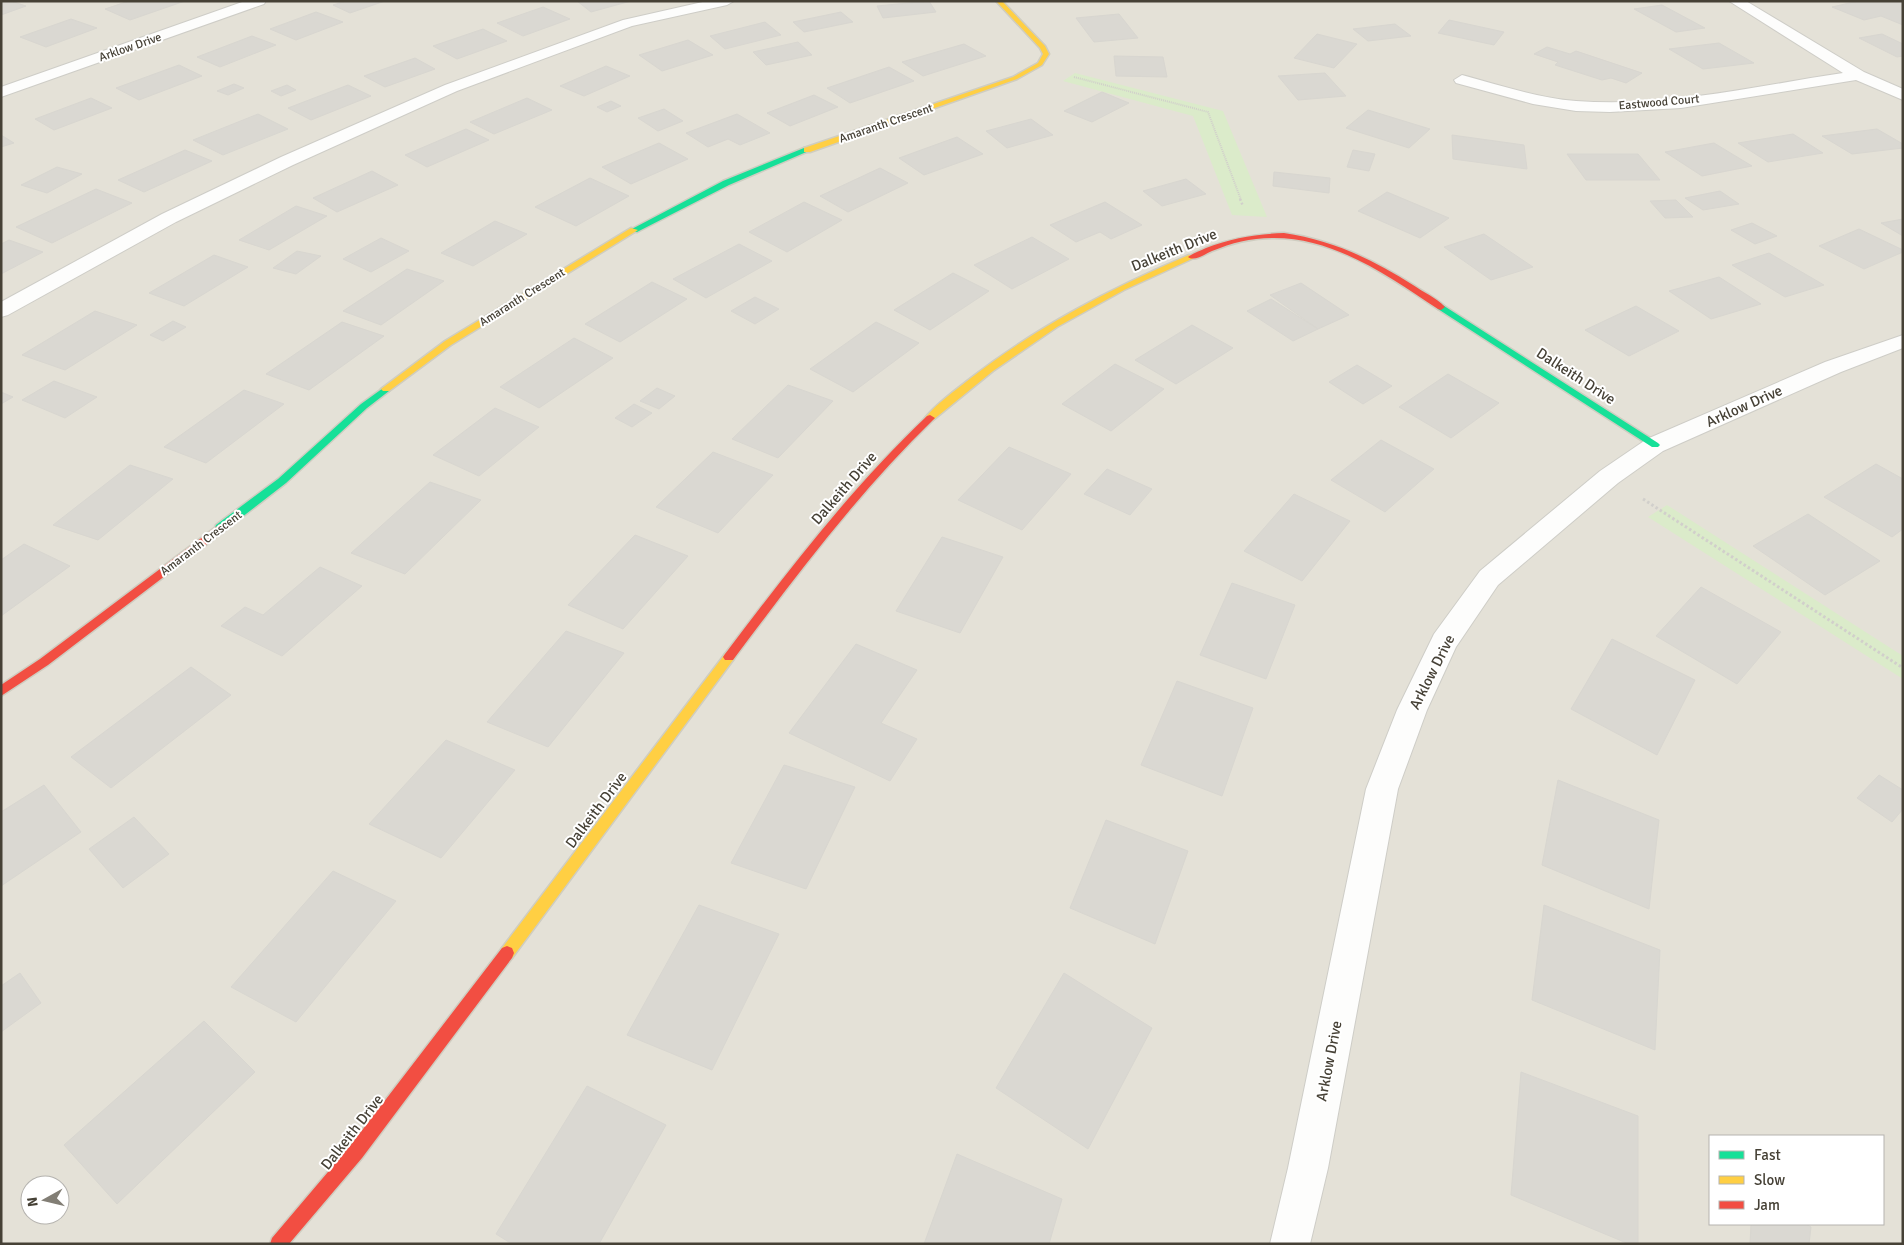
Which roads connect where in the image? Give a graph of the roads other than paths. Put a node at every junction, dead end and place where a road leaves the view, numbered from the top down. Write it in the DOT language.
graph roads {
  1 [pos="259,1"];
  2 [pos="726,1"];
  3 [pos="999,1"];
  4 [pos="1736,1"];
  5 [pos="1858,75"];
  6 [pos="10,76"];
  7 [pos="1462,80"];
  8 [pos="28,82"];
  9 [pos="1,92"];
  10 [pos="1903,96"];
  11 [pos="1,311"];
  12 [pos="1903,342"];
  13 [pos="1655,445"];
  14 [pos="1,691"];
  15 [pos="278,1244"];
  16 [pos="1290,1244"];
  1 -- 8 [label="street, Arklow Drive"];
  2 -- 11 [label="street"];
  3 -- 14 [label="street, Amaranth Crescent"];
  4 -- 5 [label="street"];
  5 -- 7 [label="street, Eastwood Court"];
  5 -- 10 [label="street"];
  6 -- 8 [label="street"];
  8 -- 9 [label="street, Arklow Drive"];
  12 -- 13 [label="street, Arklow Drive"];
  13 -- 15 [label="street, Dalkeith Drive"];
  13 -- 16 [label="street, Arklow Drive"];
}
